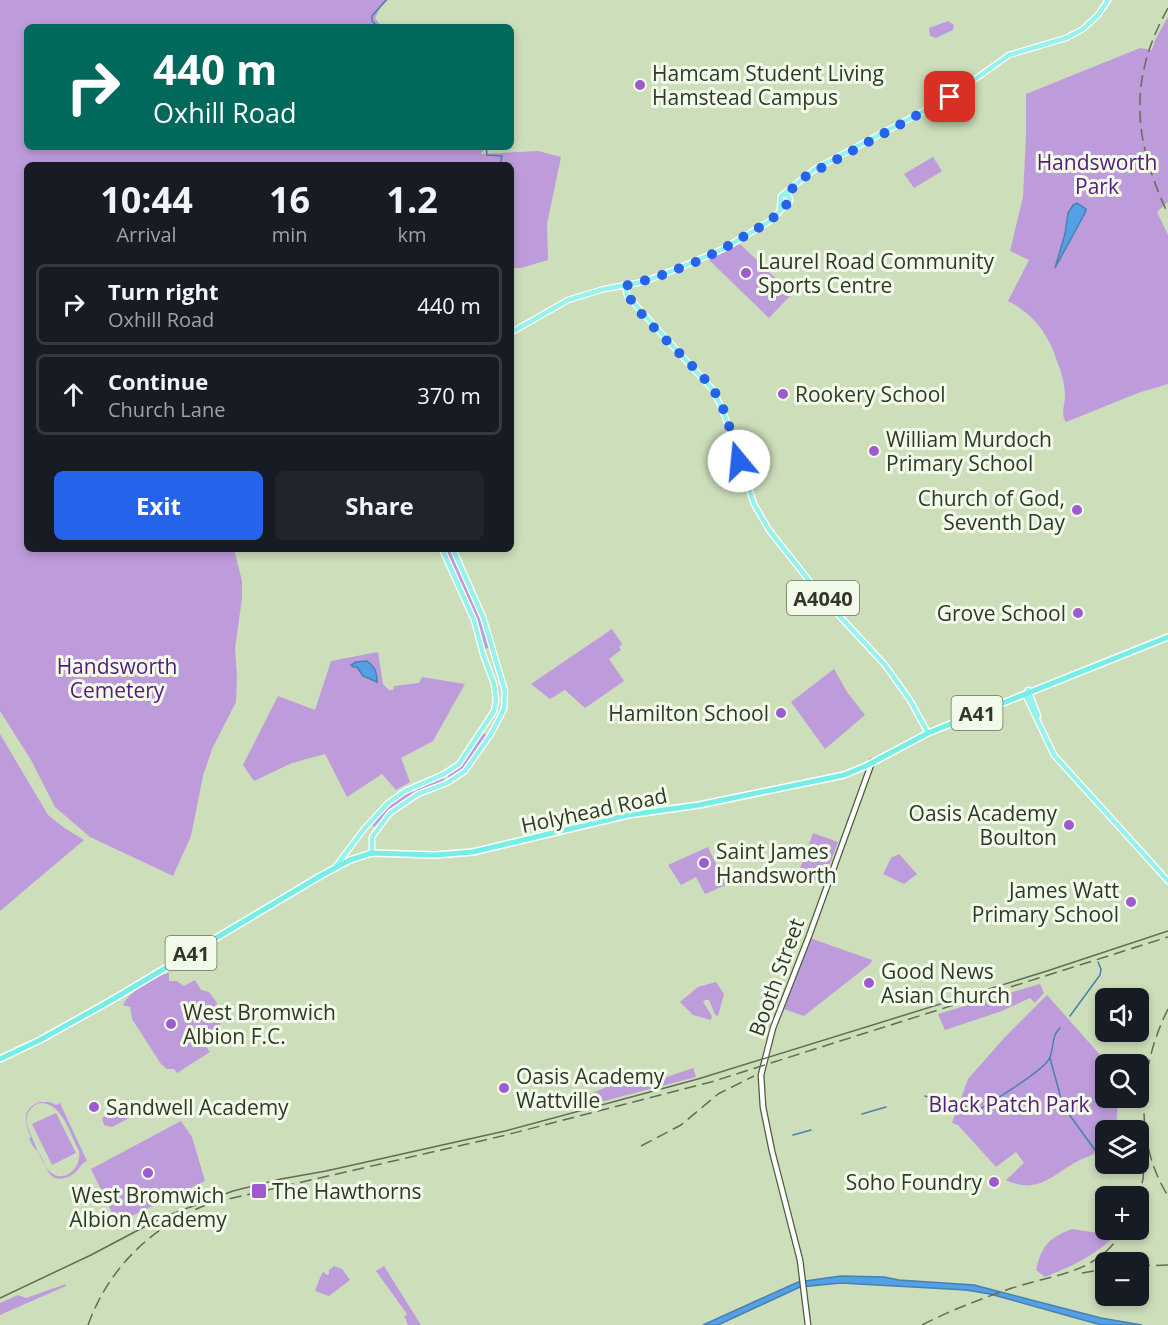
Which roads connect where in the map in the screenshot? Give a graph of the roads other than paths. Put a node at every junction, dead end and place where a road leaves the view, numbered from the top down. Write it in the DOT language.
graph roads {
  1 [pos="1108,0"];
  2 [pos="787,195"];
  3 [pos="783,203"];
  4 [pos="625,286"];
  5 [pos="514,331"];
  6 [pos="443,552"];
  7 [pos="454,552"];
  8 [pos="1168,637"];
  9 [pos="492,650"];
  10 [pos="483,654"];
  11 [pos="502,682"];
  12 [pos="494,684"];
  13 [pos="1028,692"];
  14 [pos="484,729"];
  15 [pos="928,733"];
  16 [pos="491,734"];
  17 [pos="873,762"];
  18 [pos="858,770"];
  19 [pos="444,774"];
  20 [pos="869,775"];
  21 [pos="447,783"];
  22 [pos="371,821"];
  23 [pos="377,829"];
  24 [pos="361,834"];
  25 [pos="372,837"];
  26 [pos="372,853"];
  27 [pos="336,867"];
  28 [pos="1168,881"];
  29 [pos="0,1059"];
  30 [pos="808,1325"];
  1 -- 2 [label="main road"];
  2 -- 3 [label="main road"];
  2 -- 3 [label="main road"];
  3 -- 4 [label="main road"];
  4 -- 5 [label="main road"];
  4 -- 15 [label="main road, A4040"];
  6 -- 10 [label="main road"];
  7 -- 9 [label="main road"];
  8 -- 13 [label="highway, A41"];
  9 -- 10 [label="main road"];
  9 -- 11 [label="main road"];
  10 -- 12 [label="main road"];
  11 -- 12 [label="main road"];
  11 -- 16 [label="main road"];
  12 -- 14 [label="main road"];
  13 -- 15 [label="highway, A41"];
  13 -- 28 [label="main road"];
  14 -- 16 [label="main road"];
  14 -- 19 [label="main road"];
  15 -- 17 [label="highway, Holyhead Road / A41"];
  16 -- 21 [label="main road"];
  17 -- 18 [label="highway, Holyhead Road / A41"];
  17 -- 20 [label="main road, Booth Street"];
  18 -- 20 [label="main road"];
  18 -- 26 [label="highway, Holyhead Road / A41"];
  19 -- 21 [label="main road"];
  19 -- 22 [label="main road"];
  20 -- 30 [label="main road, Booth Street"];
  21 -- 23 [label="main road"];
  22 -- 23 [label="main road"];
  22 -- 24 [label="main road"];
  23 -- 25 [label="main road"];
  24 -- 25 [label="main road"];
  24 -- 27 [label="main road"];
  25 -- 26 [label="main road"];
  26 -- 27 [label="highway, Holyhead Road / A41"];
  27 -- 29 [label="highway, Holyhead Road / A41"];
}
